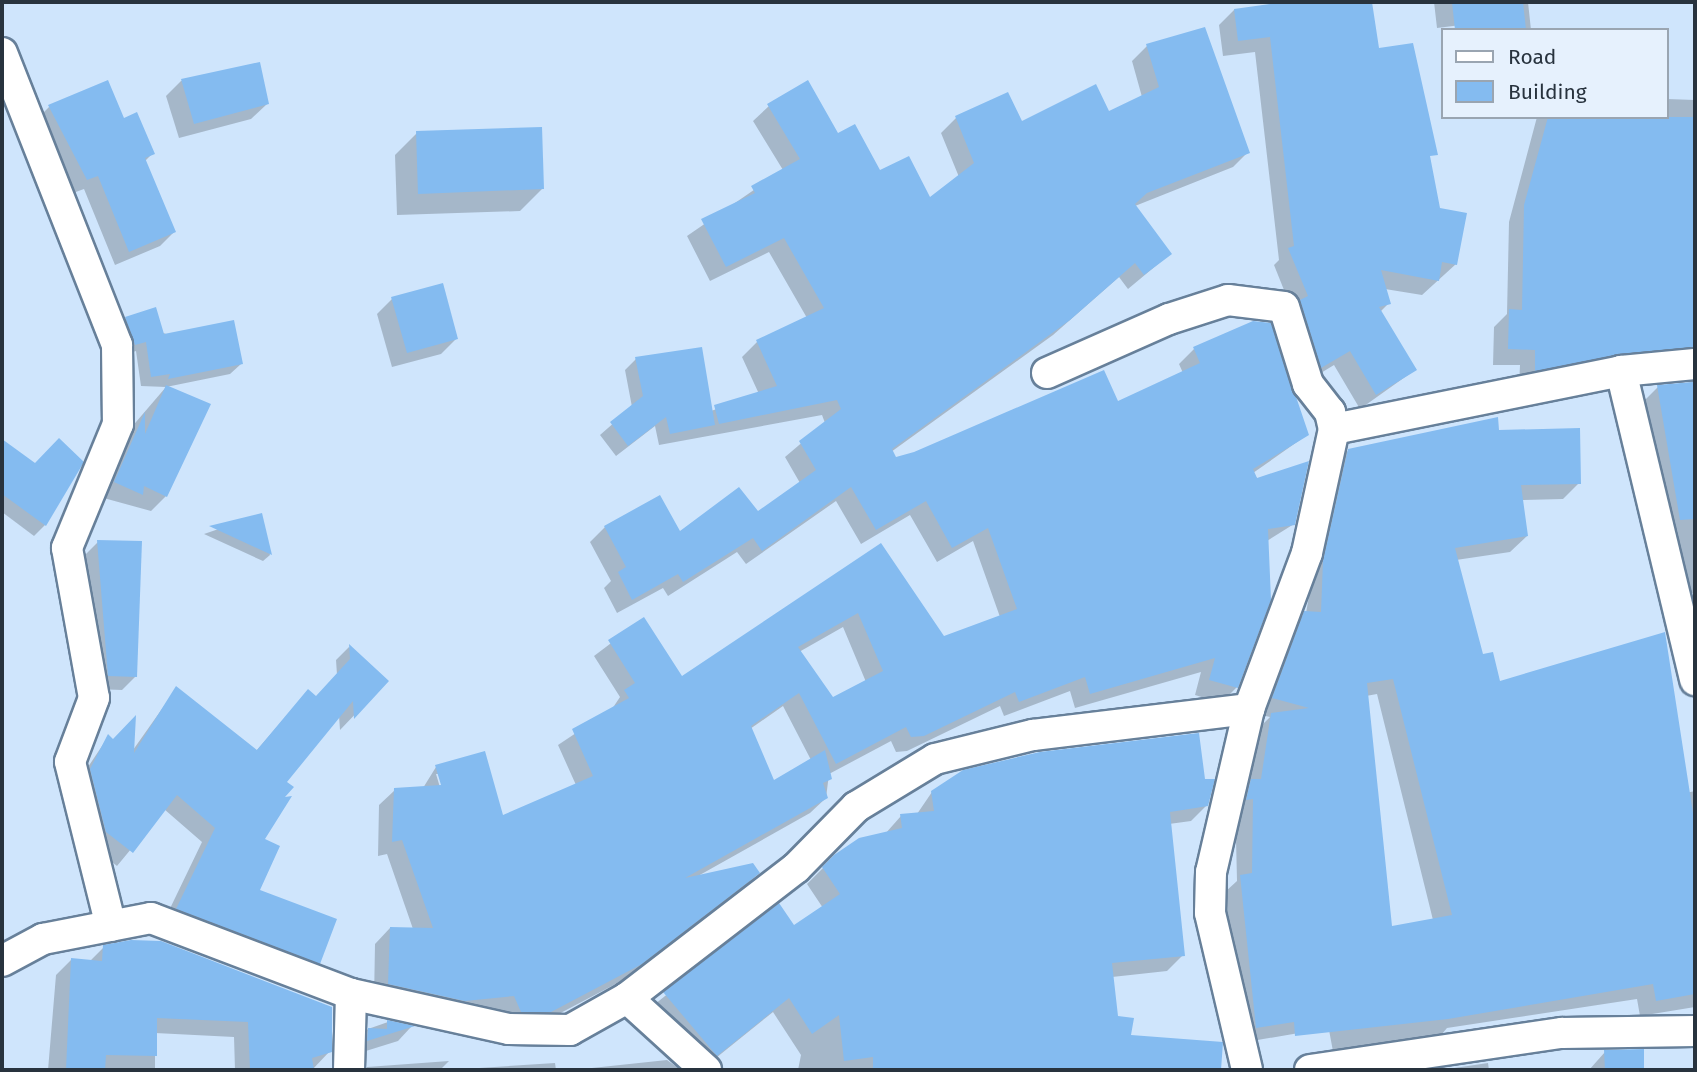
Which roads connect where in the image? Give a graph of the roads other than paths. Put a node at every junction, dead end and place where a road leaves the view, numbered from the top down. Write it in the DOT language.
graph roads {
  1 [pos="2,53"];
  2 [pos="1695,364"];
  3 [pos="1621,372"];
  4 [pos="1046,373"];
  5 [pos="1334,429"];
  6 [pos="1695,681"];
  7 [pos="1249,709"];
  8 [pos="111,926"];
  9 [pos="2,961"];
  10 [pos="351,994"];
  11 [pos="627,998"];
  12 [pos="1695,1031"];
  13 [pos="349,1070"];
  14 [pos="706,1070"];
  15 [pos="1247,1070"];
  16 [pos="1310,1070"];
  1 -- 8 [label="street"];
  2 -- 3 [label="street"];
  3 -- 5 [label="street"];
  3 -- 6 [label="street"];
  4 -- 5 [label="street"];
  5 -- 7 [label="street"];
  7 -- 11 [label="street"];
  7 -- 15 [label="street"];
  8 -- 9 [label="street"];
  8 -- 10 [label="street"];
  10 -- 11 [label="street"];
  10 -- 13 [label="street"];
  11 -- 14 [label="street"];
  12 -- 16 [label="street"];
}
